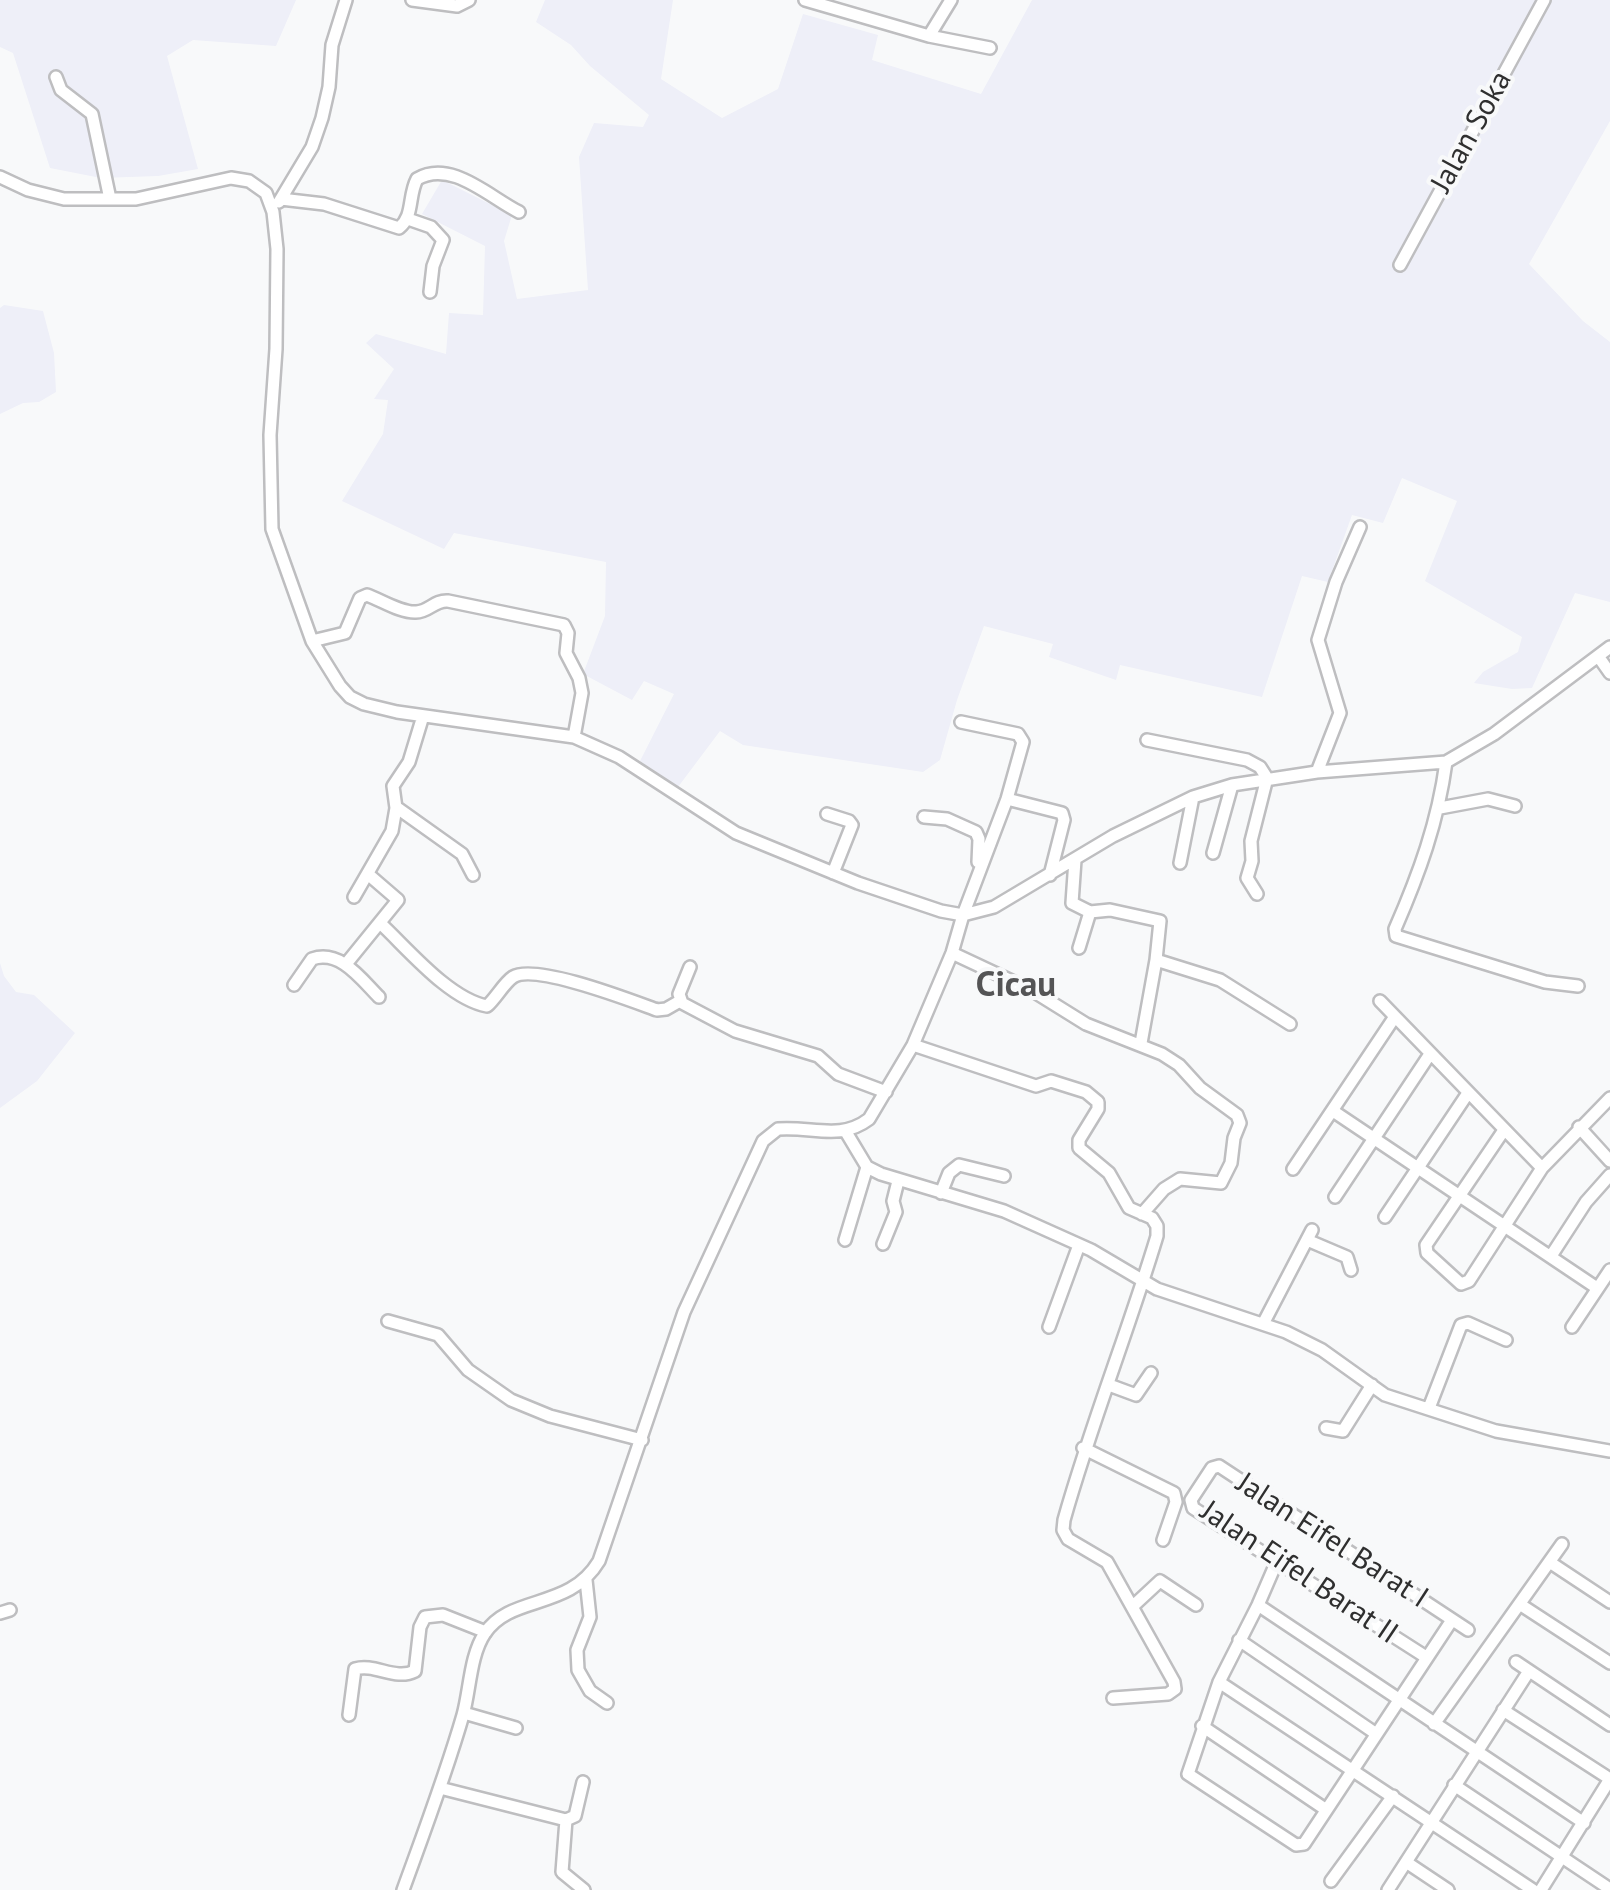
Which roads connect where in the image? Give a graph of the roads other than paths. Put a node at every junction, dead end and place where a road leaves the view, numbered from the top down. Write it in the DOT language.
graph roads {
  1 [pos="346,0"];
  2 [pos="412,0"];
  3 [pos="469,0"];
  4 [pos="805,0"];
  5 [pos="951,0"];
  6 [pos="1544,0"];
  7 [pos="929,36"];
  8 [pos="990,48"];
  9 [pos="56,77"];
  10 [pos="0,177"];
  11 [pos="110,199"];
  12 [pos="281,199"];
  13 [pos="273,212"];
  14 [pos="519,212"];
  15 [pos="408,219"];
  16 [pos="1400,265"];
  17 [pos="430,292"];
  18 [pos="1360,527"];
  19 [pos="312,641"];
  20 [pos="1610,647"];
  21 [pos="1598,656"];
  22 [pos="1610,673"];
  23 [pos="423,716"];
  24 [pos="961,722"];
  25 [pos="574,738"];
  26 [pos="1147,740"];
  27 [pos="1446,762"];
  28 [pos="1317,772"];
  29 [pos="1267,778"];
  30 [pos="1232,785"];
  31 [pos="1193,798"];
  32 [pos="1007,799"];
  33 [pos="1515,806"];
  34 [pos="396,807"];
  35 [pos="1440,808"];
  36 [pos="827,814"];
  37 [pos="924,818"];
  38 [pos="1213,853"];
  39 [pos="1075,860"];
  40 [pos="1180,863"];
  41 [pos="833,873"];
  42 [pos="473,874"];
  43 [pos="370,875"];
  44 [pos="1050,875"];
  45 [pos="977,877"];
  46 [pos="1257,894"];
  47 [pos="354,898"];
  48 [pos="1090,912"];
  49 [pos="963,914"];
  50 [pos="380,922"];
  51 [pos="1080,948"];
  52 [pos="952,953"];
  53 [pos="1156,960"];
  54 [pos="346,964"];
  55 [pos="690,967"];
  56 [pos="294,985"];
  57 [pos="1578,986"];
  58 [pos="380,997"];
  59 [pos="680,1001"];
  60 [pos="1380,1001"];
  61 [pos="1394,1018"];
  62 [pos="1290,1024"];
  63 [pos="1141,1044"];
  64 [pos="912,1045"];
  65 [pos="1430,1054"];
  66 [pos="886,1092"];
  67 [pos="1468,1093"];
  68 [pos="1610,1098"];
  69 [pos="1333,1111"];
  70 [pos="1579,1128"];
  71 [pos="1504,1130"];
  72 [pos="846,1132"];
  73 [pos="1374,1140"];
  74 [pos="1610,1161"];
  75 [pos="1418,1166"];
  76 [pos="867,1167"];
  77 [pos="1542,1168"];
  78 [pos="1294,1170"];
  79 [pos="1610,1175"];
  80 [pos="1004,1176"];
  81 [pos="898,1180"];
  82 [pos="941,1193"];
  83 [pos="1460,1196"];
  84 [pos="1335,1197"];
  85 [pos="1142,1214"];
  86 [pos="1385,1217"];
  87 [pos="1505,1224"];
  88 [pos="845,1240"];
  89 [pos="884,1244"];
  90 [pos="1079,1244"];
  91 [pos="1551,1256"];
  92 [pos="1350,1270"];
  93 [pos="1610,1270"];
  94 [pos="1141,1282"];
  95 [pos="1598,1288"];
  96 [pos="388,1321"];
  97 [pos="1263,1324"];
  98 [pos="1572,1327"];
  99 [pos="1049,1328"];
  100 [pos="1506,1340"];
  101 [pos="1151,1373"];
  102 [pos="1109,1385"];
  103 [pos="1372,1385"];
  104 [pos="1429,1408"];
  105 [pos="1326,1428"];
  106 [pos="642,1440"];
  107 [pos="1084,1448"];
  108 [pos="1610,1451"];
  109 [pos="1202,1483"];
  110 [pos="1163,1540"];
  111 [pos="1562,1544"];
  112 [pos="1277,1561"];
  113 [pos="1551,1563"];
  114 [pos="586,1580"];
  115 [pos="1610,1602"];
  116 [pos="1196,1605"];
  117 [pos="1521,1605"];
  118 [pos="1132,1606"];
  119 [pos="1258,1606"];
  120 [pos="1452,1620"];
  121 [pos="1468,1630"];
  122 [pos="486,1632"];
  123 [pos="1239,1640"];
  124 [pos="1426,1657"];
  125 [pos="1516,1662"];
  126 [pos="1610,1663"];
  127 [pos="1530,1671"];
  128 [pos="1219,1682"];
  129 [pos="1113,1698"];
  130 [pos="1400,1698"];
  131 [pos="606,1703"];
  132 [pos="1504,1710"];
  133 [pos="464,1713"];
  134 [pos="349,1715"];
  135 [pos="1434,1724"];
  136 [pos="1610,1724"];
  137 [pos="1202,1726"];
  138 [pos="516,1728"];
  139 [pos="1376,1733"];
  140 [pos="1476,1752"];
  141 [pos="1354,1769"];
  142 [pos="1610,1779"];
  143 [pos="583,1782"];
  144 [pos="1454,1785"];
  145 [pos="440,1788"];
  146 [pos="1393,1796"];
  147 [pos="1325,1809"];
  148 [pos="566,1820"];
  149 [pos="1432,1822"];
  150 [pos="1584,1823"];
  151 [pos="1561,1858"];
  152 [pos="1406,1862"];
  153 [pos="1331,1881"];
  154 [pos="1610,1889"];
  155 [pos="403,1890"];
  156 [pos="584,1890"];
  157 [pos="1388,1890"];
  158 [pos="1448,1890"];
  159 [pos="1537,1890"];
  1 -- 12 [label="street"];
  2 -- 3 [label="street"];
  4 -- 7 [label="street"];
  5 -- 7 [label="street"];
  6 -- 16 [label="street, Jalan Soka"];
  7 -- 8 [label="street"];
  9 -- 11 [label="street"];
  10 -- 11 [label="street"];
  11 -- 13 [label="street"];
  12 -- 13 [label="street"];
  12 -- 15 [label="street"];
  13 -- 19 [label="street"];
  14 -- 15 [label="street"];
  15 -- 17 [label="street"];
  18 -- 28 [label="street"];
  19 -- 23 [label="street"];
  19 -- 25 [label="street"];
  20 -- 21 [label="street"];
  21 -- 22 [label="street"];
  21 -- 27 [label="street"];
  23 -- 25 [label="street"];
  23 -- 34 [label="street"];
  24 -- 32 [label="street"];
  25 -- 41 [label="street"];
  26 -- 29 [label="street"];
  27 -- 28 [label="street"];
  27 -- 35 [label="street"];
  28 -- 29 [label="street"];
  29 -- 30 [label="street"];
  29 -- 46 [label="street"];
  30 -- 31 [label="street"];
  30 -- 38 [label="street"];
  31 -- 39 [label="street"];
  31 -- 40 [label="street"];
  32 -- 44 [label="street"];
  32 -- 45 [label="street"];
  33 -- 35 [label="street"];
  34 -- 42 [label="street"];
  34 -- 43 [label="street"];
  35 -- 57 [label="street"];
  36 -- 41 [label="street"];
  37 -- 45 [label="street"];
  39 -- 44 [label="street"];
  39 -- 48 [label="street"];
  41 -- 49 [label="street"];
  43 -- 47 [label="street"];
  43 -- 50 [label="street"];
  44 -- 49 [label="street"];
  45 -- 49 [label="street"];
  48 -- 51 [label="street"];
  48 -- 53 [label="street"];
  49 -- 52 [label="street"];
  50 -- 54 [label="street"];
  50 -- 59 [label="street"];
  52 -- 63 [label="street"];
  52 -- 64 [label="street"];
  53 -- 62 [label="street"];
  53 -- 63 [label="street"];
  54 -- 56 [label="street"];
  54 -- 58 [label="street"];
  55 -- 59 [label="street"];
  59 -- 66 [label="street"];
  60 -- 61 [label="street"];
  61 -- 65 [label="street"];
  61 -- 69 [label="street"];
  63 -- 85 [label="street"];
  64 -- 66 [label="street"];
  64 -- 85 [label="street"];
  65 -- 67 [label="street"];
  65 -- 73 [label="street"];
  66 -- 72 [label="street"];
  67 -- 71 [label="street"];
  67 -- 75 [label="street"];
  68 -- 70 [label="street"];
  69 -- 73 [label="street"];
  69 -- 78 [label="street"];
  70 -- 74 [label="street"];
  70 -- 77 [label="street"];
  71 -- 77 [label="street"];
  71 -- 83 [label="street"];
  72 -- 76 [label="street"];
  72 -- 106 [label="street"];
  73 -- 75 [label="street"];
  73 -- 84 [label="street"];
  75 -- 83 [label="street"];
  75 -- 86 [label="street"];
  76 -- 81 [label="street"];
  76 -- 88 [label="street"];
  77 -- 87 [label="street"];
  79 -- 91 [label="street"];
  80 -- 82 [label="street"];
  81 -- 82 [label="street"];
  81 -- 89 [label="street"];
  82 -- 90 [label="street"];
  83 -- 87 [label="street"];
  83 -- 87 [label="street"];
  85 -- 94 [label="street"];
  87 -- 91 [label="street"];
  90 -- 94 [label="street"];
  90 -- 99 [label="street"];
  91 -- 95 [label="street"];
  92 -- 97 [label="street"];
  93 -- 95 [label="street"];
  94 -- 97 [label="street"];
  94 -- 102 [label="street"];
  95 -- 98 [label="street"];
  96 -- 106 [label="street"];
  97 -- 103 [label="street"];
  100 -- 104 [label="street"];
  101 -- 102 [label="street"];
  102 -- 107 [label="street"];
  103 -- 104 [label="street"];
  103 -- 105 [label="street"];
  104 -- 108 [label="street"];
  106 -- 114 [label="street"];
  107 -- 110 [label="street"];
  107 -- 118 [label="street"];
  109 -- 112 [label="street, Jalan Eifel Barat II"];
  109 -- 120 [label="street, Jalan Eifel Barat I"];
  111 -- 113 [label="street"];
  112 -- 119 [label="street"];
  112 -- 124 [label="street, Jalan Eifel Barat II"];
  113 -- 115 [label="street"];
  113 -- 117 [label="street"];
  114 -- 122 [label="street"];
  114 -- 131 [label="street"];
  116 -- 118 [label="street"];
  117 -- 126 [label="street"];
  117 -- 135 [label="street"];
  118 -- 129 [label="street"];
  119 -- 123 [label="street"];
  119 -- 130 [label="street"];
  120 -- 121 [label="street, Jalan Eifel Barat I"];
  120 -- 124 [label="street"];
  122 -- 133 [label="street"];
  122 -- 134 [label="street"];
  123 -- 128 [label="street"];
  123 -- 139 [label="street"];
  124 -- 130 [label="street"];
  125 -- 127 [label="street"];
  127 -- 132 [label="street"];
  127 -- 136 [label="street"];
  128 -- 137 [label="street"];
  128 -- 141 [label="street"];
  130 -- 135 [label="street"];
  130 -- 139 [label="street"];
  132 -- 140 [label="street"];
  132 -- 142 [label="street"];
  133 -- 138 [label="street"];
  133 -- 145 [label="street"];
  135 -- 140 [label="street"];
  137 -- 147 [label="street"];
  137 -- 147 [label="street"];
  139 -- 141 [label="street"];
  140 -- 144 [label="street"];
  140 -- 150 [label="street"];
  141 -- 146 [label="street"];
  141 -- 147 [label="street"];
  142 -- 150 [label="street"];
  143 -- 148 [label="street"];
  144 -- 149 [label="street"];
  144 -- 151 [label="street"];
  145 -- 148 [label="street"];
  145 -- 155 [label="street"];
  146 -- 149 [label="street"];
  146 -- 153 [label="street"];
  148 -- 156 [label="street"];
  149 -- 152 [label="street"];
  149 -- 159 [label="street"];
  150 -- 151 [label="street"];
  151 -- 154 [label="street"];
  151 -- 159 [label="street"];
  152 -- 157 [label="street"];
  152 -- 158 [label="street"];
}
